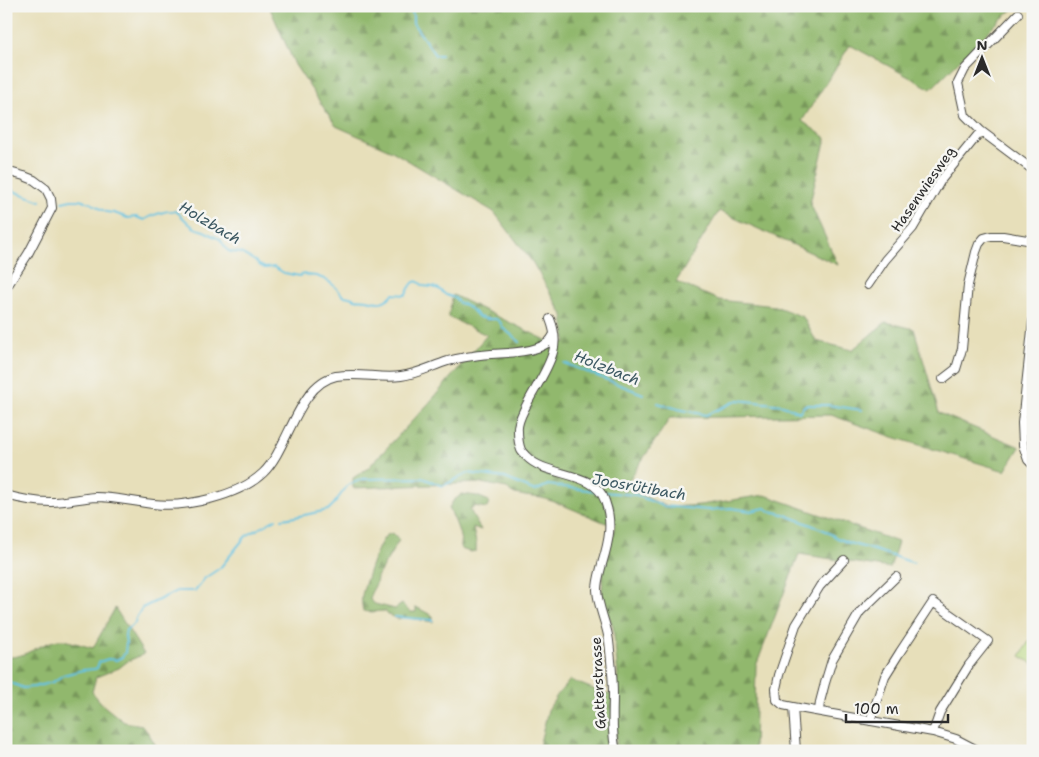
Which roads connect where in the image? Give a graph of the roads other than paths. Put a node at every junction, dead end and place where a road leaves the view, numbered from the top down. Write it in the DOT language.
graph roads {
  1 [pos="1018,14"];
  2 [pos="981,131"];
  3 [pos="1033,170"];
  4 [pos="6,171"];
  5 [pos="1033,241"];
  6 [pos="868,285"];
  7 [pos="6,288"];
  8 [pos="550,319"];
  9 [pos="1033,321"];
  10 [pos="554,334"];
  11 [pos="943,379"];
  12 [pos="1033,465"];
  13 [pos="6,495"];
  14 [pos="844,560"];
  15 [pos="896,577"];
  16 [pos="793,707"];
  17 [pos="819,711"];
  18 [pos="870,721"];
  19 [pos="933,732"];
  20 [pos="616,751"];
  21 [pos="796,751"];
  22 [pos="978,751"];
  1 -- 2 [label="street"];
  2 -- 3 [label="street"];
  2 -- 6 [label="street, Hasenwiesweg"];
  4 -- 7 [label="street"];
  5 -- 11 [label="street"];
  8 -- 10 [label="street, Gatterstrasse"];
  9 -- 12 [label="street"];
  10 -- 13 [label="street"];
  10 -- 20 [label="street, Gatterstrasse"];
  14 -- 16 [label="street"];
  15 -- 17 [label="street"];
  16 -- 17 [label="street"];
  16 -- 21 [label="street"];
  17 -- 18 [label="street"];
  18 -- 19 [label="street"];
  18 -- 19 [label="street"];
  19 -- 22 [label="street"];
}
